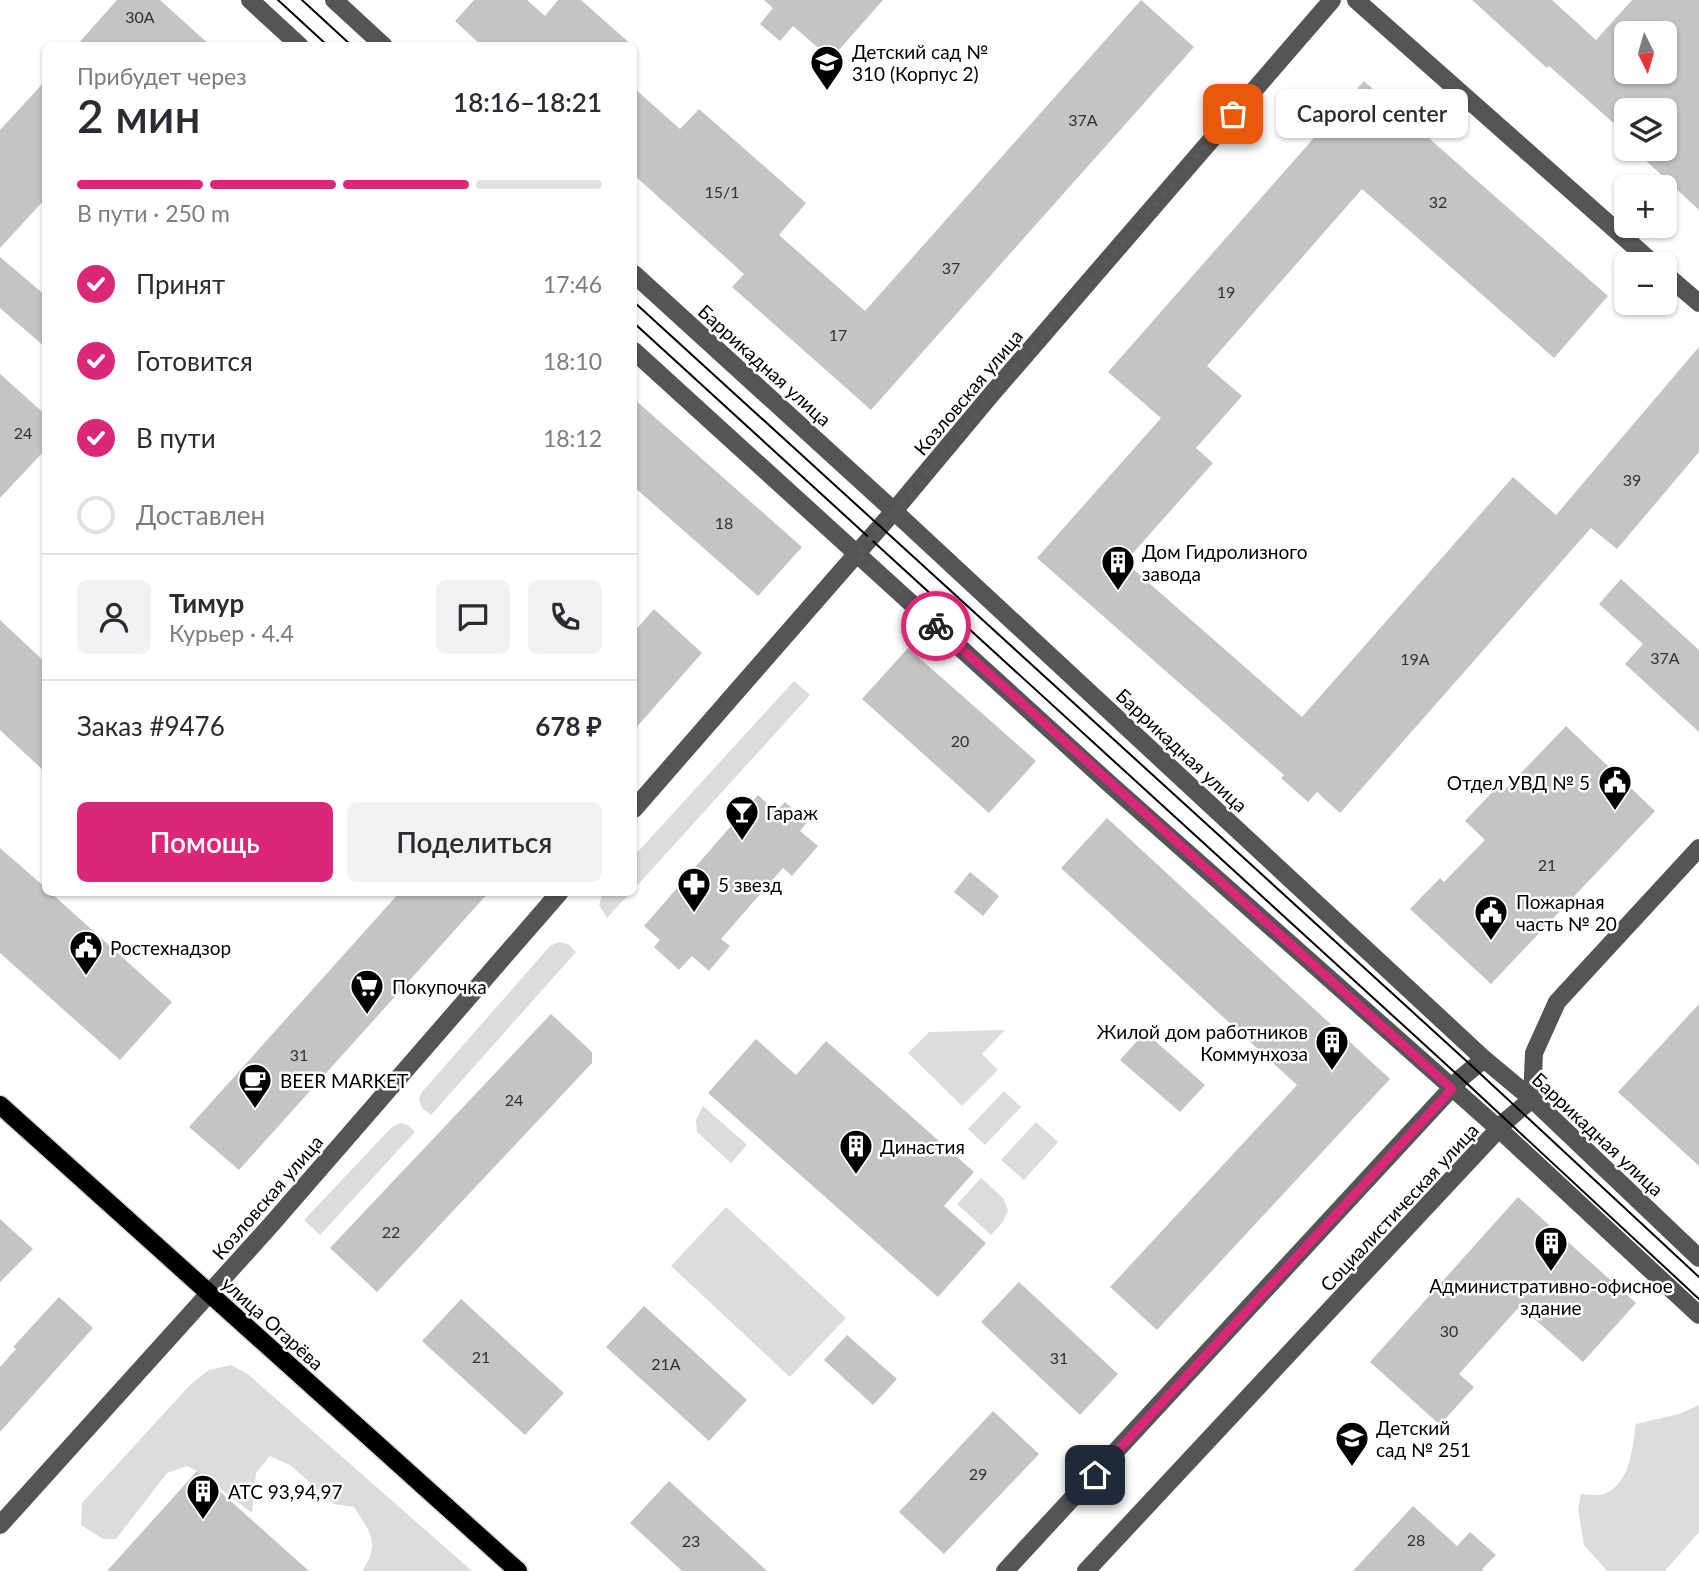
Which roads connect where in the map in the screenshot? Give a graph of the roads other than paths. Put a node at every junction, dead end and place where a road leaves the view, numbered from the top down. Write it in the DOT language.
graph roads {
  1 [pos="250,0"];
  2 [pos="334,0"];
  3 [pos="1332,0"];
  4 [pos="1356,0"];
  5 [pos="296,42"];
  6 [pos="380,42"];
  7 [pos="1640,252"];
  8 [pos="637,277"];
  9 [pos="1677,285"];
  10 [pos="1699,303"];
  11 [pos="637,354"];
  12 [pos="894,512"];
  13 [pos="857,554"];
  14 [pos="637,806"];
  15 [pos="1699,848"];
  16 [pos="556,896"];
  17 [pos="1484,1059"];
  18 [pos="1452,1089"];
  19 [pos="1532,1099"];
  20 [pos="0,1105"];
  21 [pos="1500,1130"];
  22 [pos="1699,1258"];
  23 [pos="209,1293"];
  24 [pos="1699,1315"];
  25 [pos="0,1525"];
  26 [pos="518,1571"];
  27 [pos="1005,1571"];
  28 [pos="1086,1571"];
  1 -- 5 [label="street"];
  2 -- 6 [label="street"];
  3 -- 12 [label="street, Козловская улица"];
  4 -- 7 [label="street"];
  8 -- 12 [label="street, Баррикадная улица"];
  9 -- 10 [label="street"];
  11 -- 13 [label="street"];
  12 -- 13 [label="street, Козловская улица"];
  12 -- 17 [label="street, Баррикадная улица"];
  13 -- 14 [label="street, Козловская улица"];
  13 -- 18 [label="street"];
  15 -- 19 [label="street"];
  16 -- 23 [label="street, Козловская улица"];
  17 -- 18 [label="street"];
  17 -- 19 [label="street, Баррикадная улица"];
  18 -- 21 [label="street"];
  18 -- 27 [label="street"];
  19 -- 21 [label="street, Социалистическая улица"];
  19 -- 22 [label="street, Баррикадная улица"];
  20 -- 23 [label="main road, улица Огарёва"];
  21 -- 24 [label="street"];
  21 -- 28 [label="street, Социалистическая улица"];
  23 -- 25 [label="street, Козловская улица"];
  23 -- 26 [label="main road, улица Огарёва"];
}
